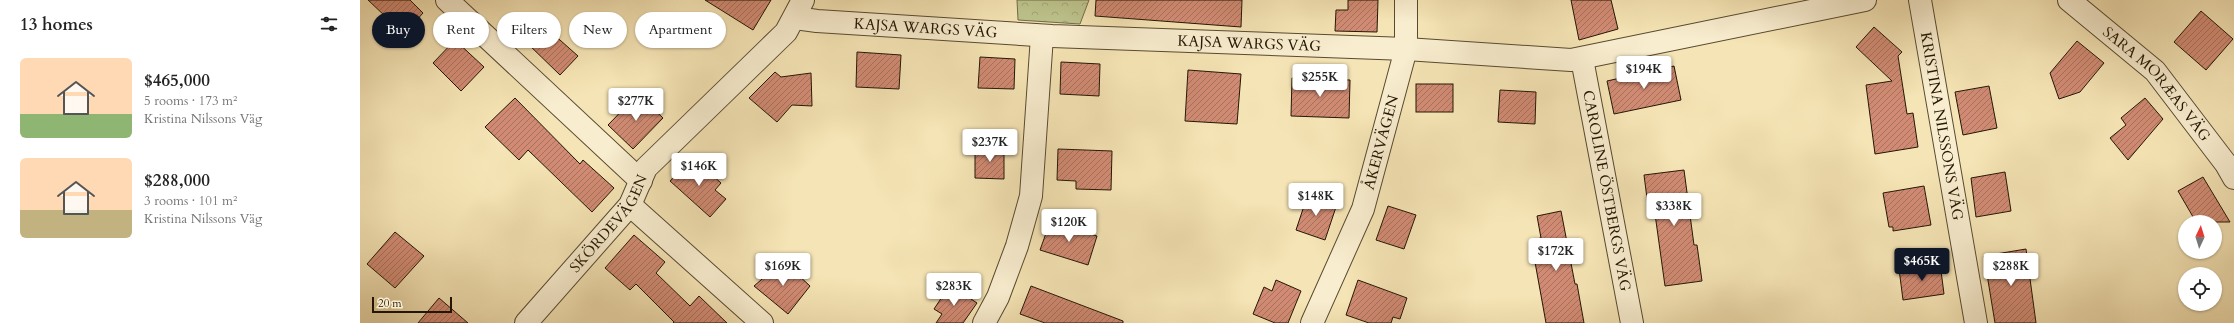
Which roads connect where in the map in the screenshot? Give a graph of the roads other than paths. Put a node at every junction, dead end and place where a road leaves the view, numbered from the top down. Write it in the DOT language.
graph roads {
  1 [pos="447,0"];
  2 [pos="1406,0"];
  3 [pos="1865,0"];
  4 [pos="1920,0"];
  5 [pos="2070,0"];
  6 [pos="799,9"];
  7 [pos="1042,36"];
  8 [pos="1406,49"];
  9 [pos="1582,58"];
  10 [pos="2234,178"];
  11 [pos="641,180"];
  12 [pos="630,205"];
  13 [pos="526,323"];
  14 [pos="762,323"];
  15 [pos="984,323"];
  16 [pos="1312,323"];
  17 [pos="1632,323"];
  18 [pos="1976,323"];
  1 -- 11 [label="street"];
  2 -- 8 [label="street, ÅKERVÄGEN"];
  3 -- 9 [label="street, KAJSA WARGS VÄG"];
  4 -- 18 [label="street, KRISTINA NILSSONS VÄG"];
  5 -- 10 [label="street, SARA MORÆAS VÄG"];
  6 -- 7 [label="street, KAJSA WARGS VÄG"];
  6 -- 11 [label="street, SKÖRDEVÄGEN"];
  7 -- 8 [label="street, KAJSA WARGS VÄG"];
  7 -- 15 [label="street"];
  8 -- 9 [label="street, KAJSA WARGS VÄG"];
  8 -- 16 [label="street, ÅKERVÄGEN"];
  9 -- 17 [label="street, CAROLINE ÖSTBERGS VÄG"];
  11 -- 12 [label="street, SKÖRDEVÄGEN"];
  12 -- 13 [label="street, SKÖRDEVÄGEN"];
  12 -- 14 [label="street"];
}
